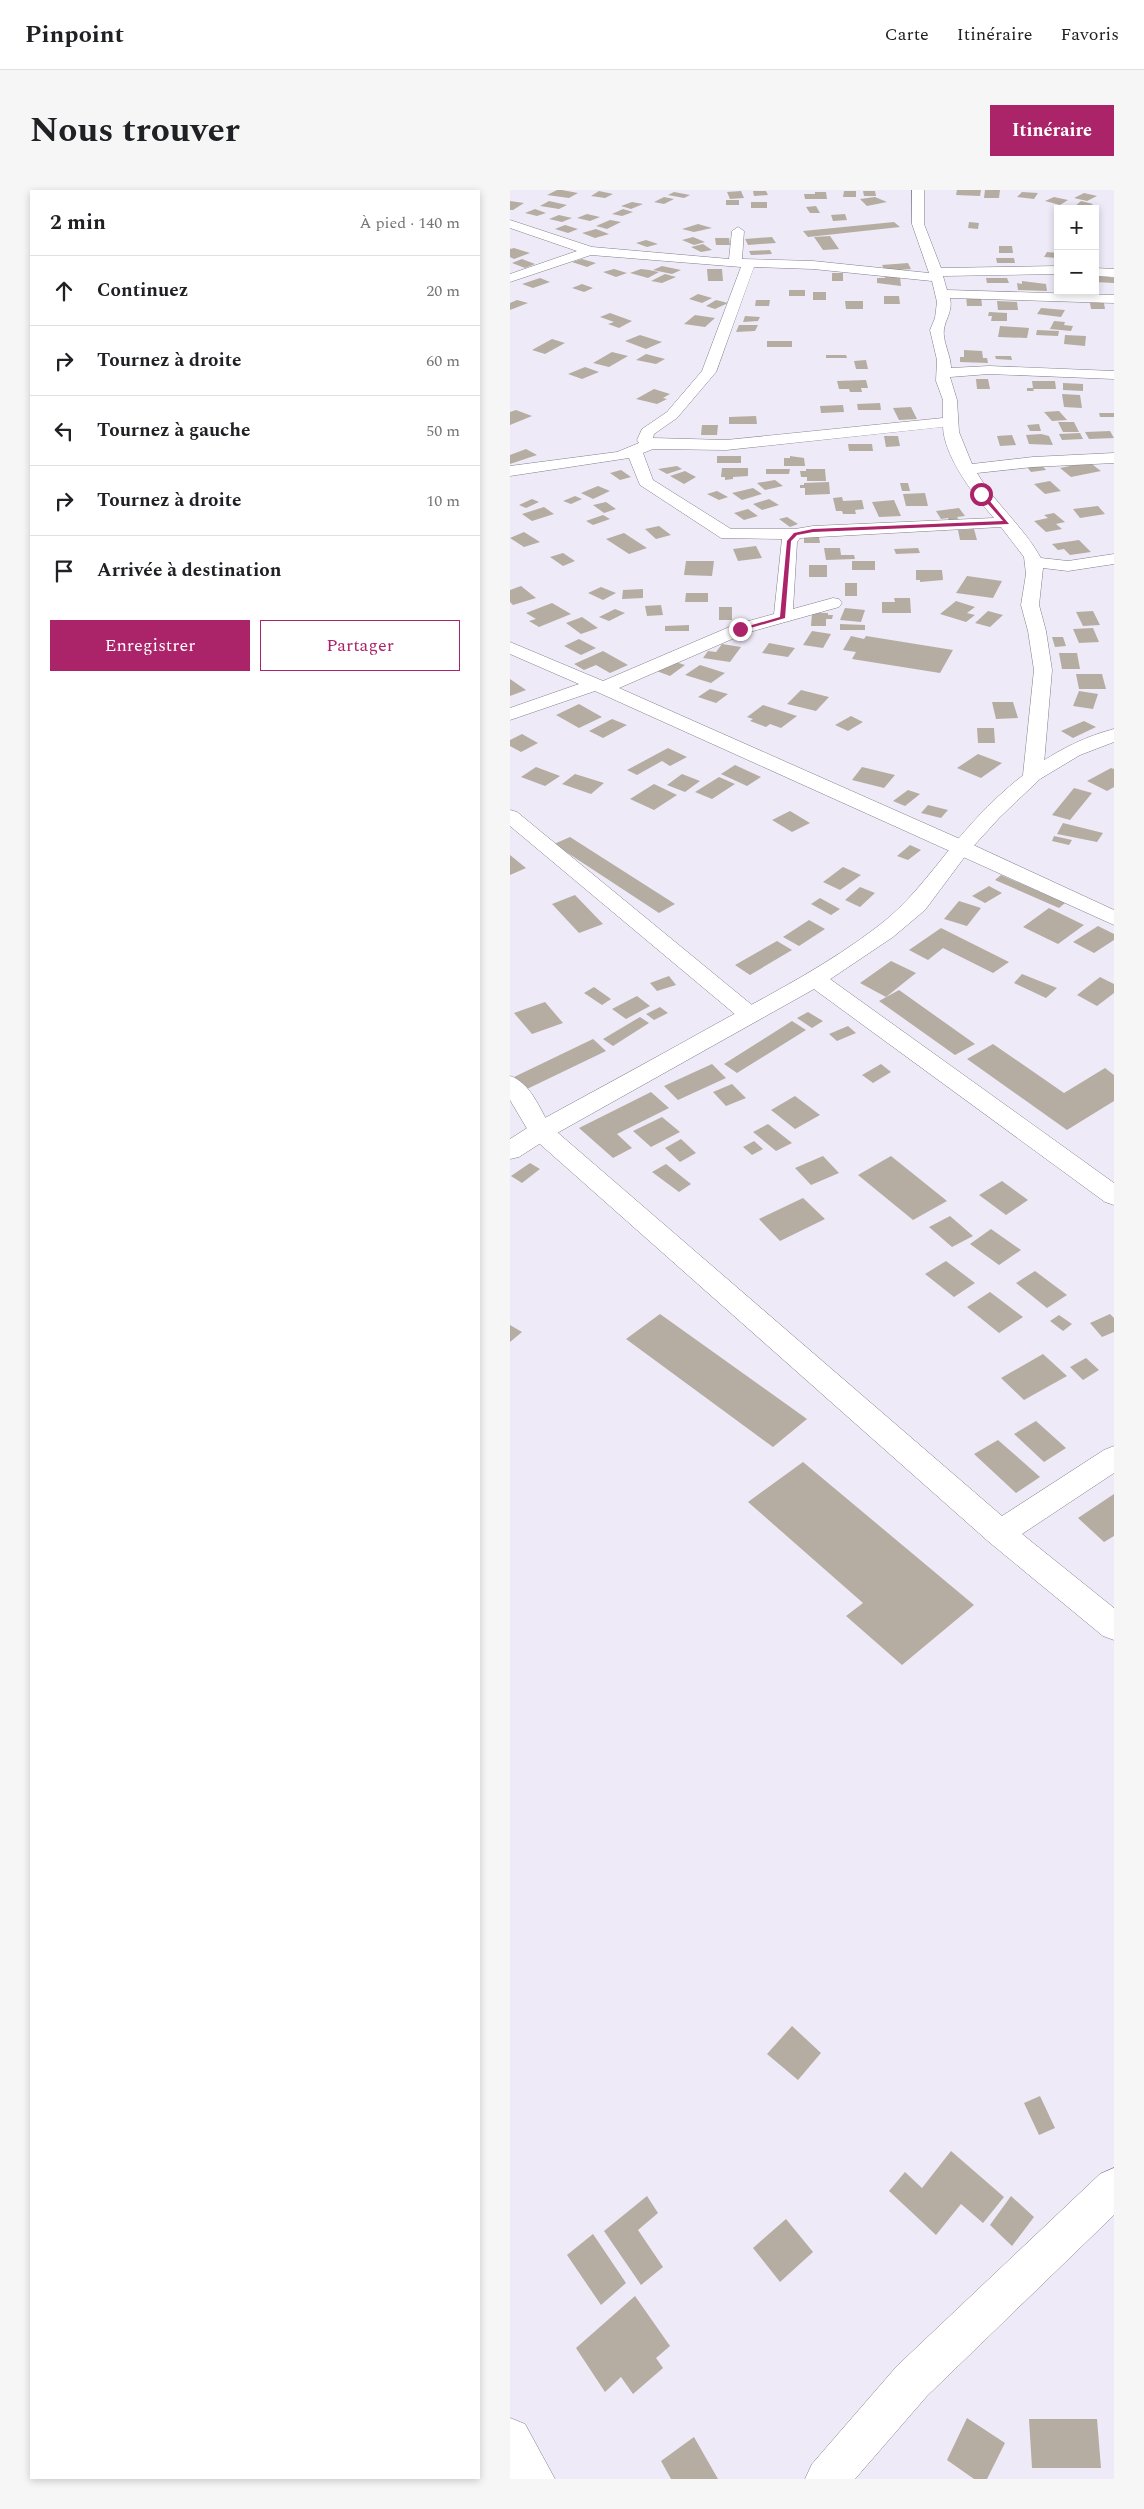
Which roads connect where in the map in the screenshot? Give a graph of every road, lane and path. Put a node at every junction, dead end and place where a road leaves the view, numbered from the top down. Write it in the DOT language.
graph roads {
  1 [pos="918,190"];
  2 [pos="510,224"];
  3 [pos="738,231"];
  4 [pos="590,251"];
  5 [pos="743,263"];
  6 [pos="1054,270"];
  7 [pos="1099,272"];
  8 [pos="1114,273"];
  9 [pos="937,275"];
  10 [pos="510,278"];
  11 [pos="942,294"];
  12 [pos="1114,299"];
  13 [pos="944,373"];
  14 [pos="1114,375"];
  15 [pos="950,422"];
  16 [pos="651,444"];
  17 [pos="635,452"];
  18 [pos="1114,458"];
  19 [pos="967,469"];
  20 [pos="510,471"];
  21 [pos="1007,522"];
  22 [pos="796,534"];
  23 [pos="1114,559"];
  24 [pos="1033,562"];
  25 [pos="833,604"];
  26 [pos="783,618"];
  27 [pos="510,647"];
  28 [pos="599,686"];
  29 [pos="510,714"];
  30 [pos="1114,735"];
  31 [pos="1033,775"];
  32 [pos="510,816"];
  33 [pos="962,847"];
  34 [pos="1114,918"];
  35 [pos="814,979"];
  36 [pos="750,1015"];
  37 [pos="510,1084"];
  38 [pos="541,1131"];
  39 [pos="510,1151"];
  40 [pos="1114,1196"];
  41 [pos="1114,1458"];
  42 [pos="1000,1533"];
  43 [pos="1114,1627"];
  44 [pos="1114,2188"];
  45 [pos="510,2439"];
  46 [pos="533,2479"];
  47 [pos="827,2479"];
  1 -- 9 [label="street"];
  2 -- 4 [label="street"];
  3 -- 5 [label="street"];
  4 -- 5 [label="street"];
  4 -- 10 [label="street"];
  5 -- 9 [label="street"];
  5 -- 16 [label="street"];
  6 -- 9 [label="street"];
  7 -- 8 [label="street"];
  9 -- 11 [label="street"];
  11 -- 12 [label="street"];
  11 -- 13 [label="street"];
  13 -- 14 [label="street"];
  13 -- 15 [label="street"];
  15 -- 16 [label="street"];
  15 -- 19 [label="street"];
  16 -- 17 [label="street"];
  17 -- 20 [label="street"];
  17 -- 22 [label="street"];
  18 -- 19 [label="street"];
  19 -- 21 [label="street"];
  21 -- 22 [label="street"];
  21 -- 24 [label="street"];
  22 -- 26 [label="street"];
  23 -- 24 [label="street"];
  24 -- 31 [label="street"];
  25 -- 26 [label="street"];
  26 -- 28 [label="street"];
  27 -- 28 [label="street"];
  28 -- 29 [label="street"];
  28 -- 33 [label="street"];
  30 -- 31 [label="street"];
  31 -- 33 [label="street"];
  32 -- 36 [label="street"];
  33 -- 34 [label="street"];
  33 -- 35 [label="street"];
  35 -- 36 [label="street"];
  35 -- 40 [label="street"];
  36 -- 38 [label="street"];
  37 -- 38 [label="street"];
  38 -- 39 [label="street"];
  38 -- 42 [label="street"];
  41 -- 42 [label="street"];
  42 -- 43 [label="street"];
  44 -- 47 [label="street"];
  45 -- 46 [label="street"];
}
